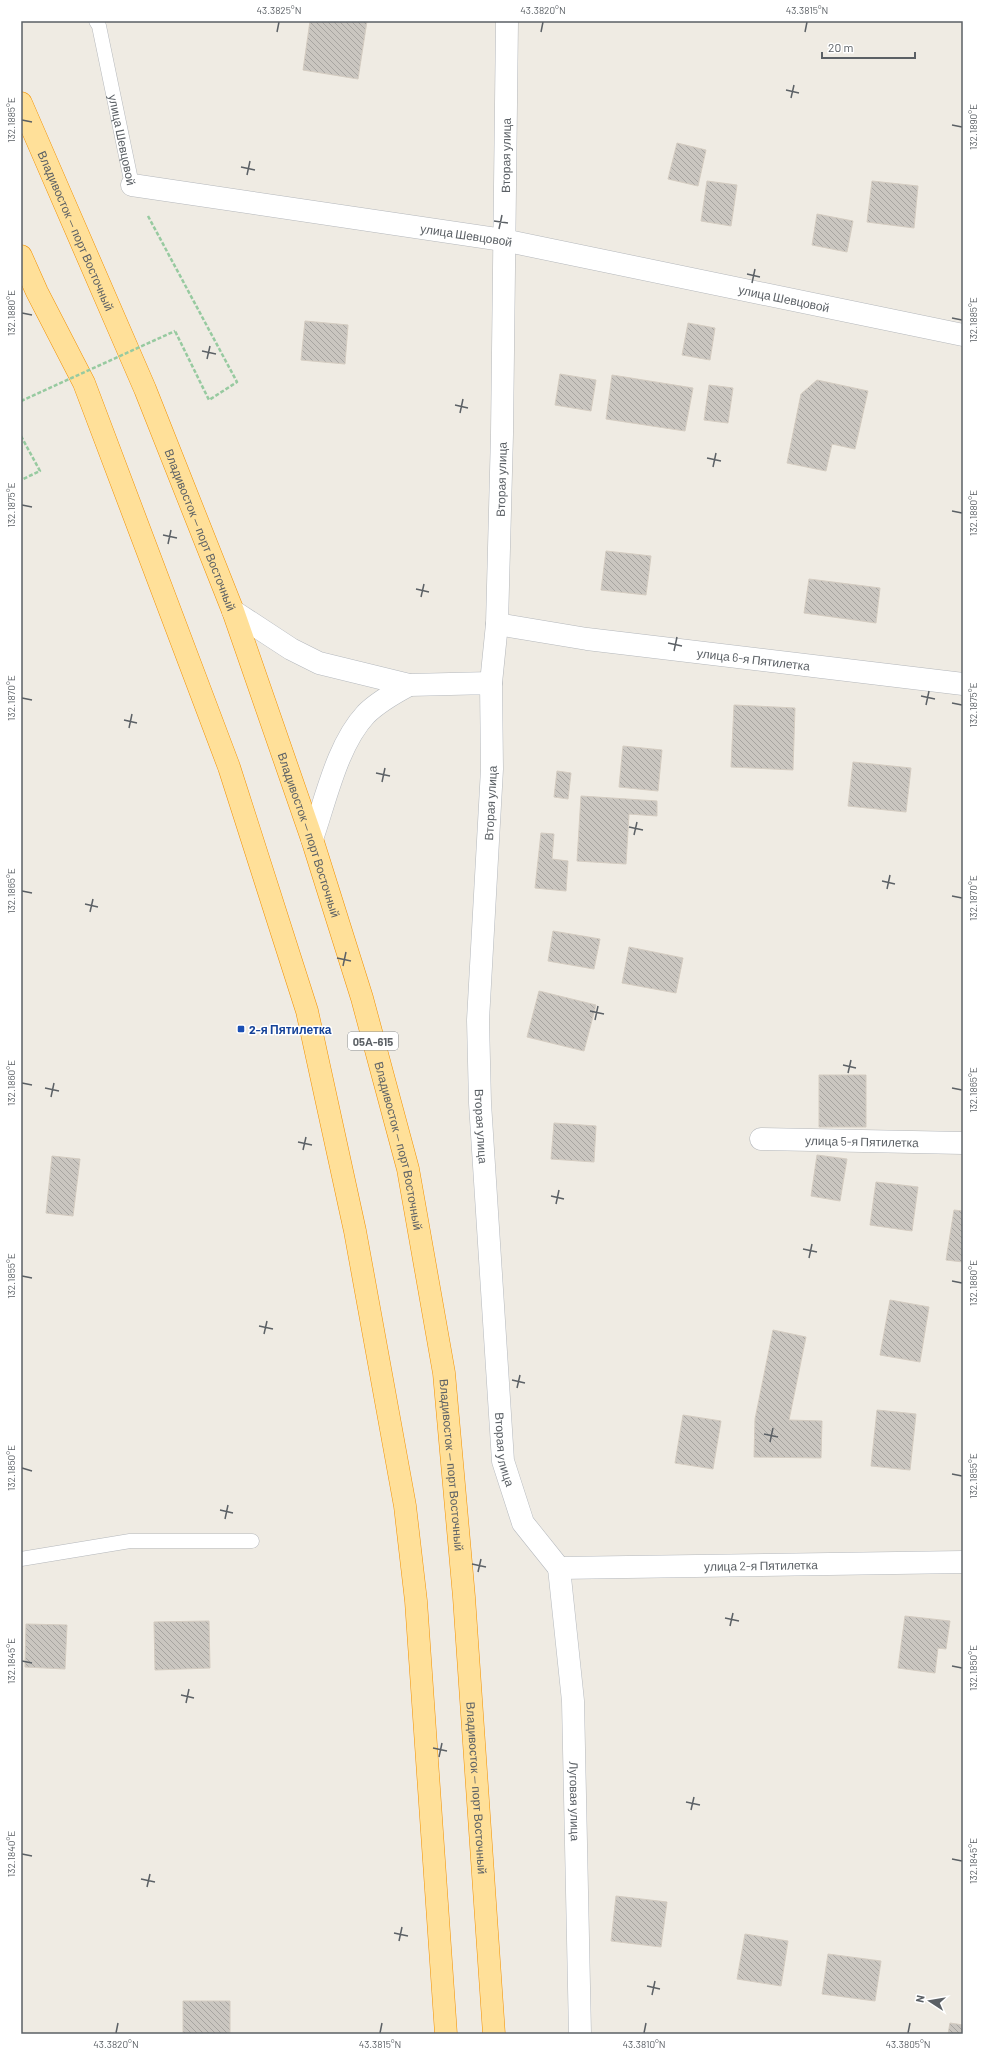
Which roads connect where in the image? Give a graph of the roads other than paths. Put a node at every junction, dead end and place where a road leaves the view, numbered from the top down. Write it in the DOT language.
graph roads {
  1 [pos="96,21"];
  2 [pos="507,21"];
  3 [pos="21,103"];
  4 [pos="132,185"];
  5 [pos="503,240"];
  6 [pos="21,256"];
  7 [pos="21,274"];
  8 [pos="37,292"];
  9 [pos="963,336"];
  10 [pos="233,611"];
  11 [pos="497,624"];
  12 [pos="491,683"];
  13 [pos="963,684"];
  14 [pos="409,685"];
  15 [pos="312,839"];
  16 [pos="761,1139"];
  17 [pos="963,1143"];
  18 [pos="252,1541"];
  19 [pos="21,1559"];
  20 [pos="963,1562"];
  21 [pos="559,1568"];
  22 [pos="446,2034"];
  23 [pos="494,2034"];
  24 [pos="580,2034"];
  1 -- 4 [label="lane, улица Шевцовой"];
  2 -- 5 [label="main road, Вторая улица"];
  3 -- 10 [label="highway, Владивосток — порт Восточный / 05А-615"];
  4 -- 5 [label="main road, улица Шевцовой"];
  5 -- 9 [label="main road, улица Шевцовой"];
  5 -- 11 [label="main road, Вторая улица"];
  6 -- 8 [label="highway"];
  7 -- 8 [label="main road"];
  8 -- 22 [label="highway"];
  10 -- 14 [label="main road"];
  10 -- 15 [label="highway, Владивосток — порт Восточный / 05А-615"];
  11 -- 12 [label="main road, Вторая улица"];
  11 -- 13 [label="main road, улица 6-я Пятилетка"];
  12 -- 14 [label="main road"];
  12 -- 21 [label="main road, Вторая улица"];
  14 -- 15 [label="main road"];
  15 -- 23 [label="highway, Владивосток — порт Восточный / 05А-615"];
  16 -- 17 [label="main road, улица 5-я Пятилетка"];
  18 -- 19 [label="lane"];
  20 -- 21 [label="main road, улица 2-я Пятилетка"];
  21 -- 24 [label="main road, Луговая улица"];
}
